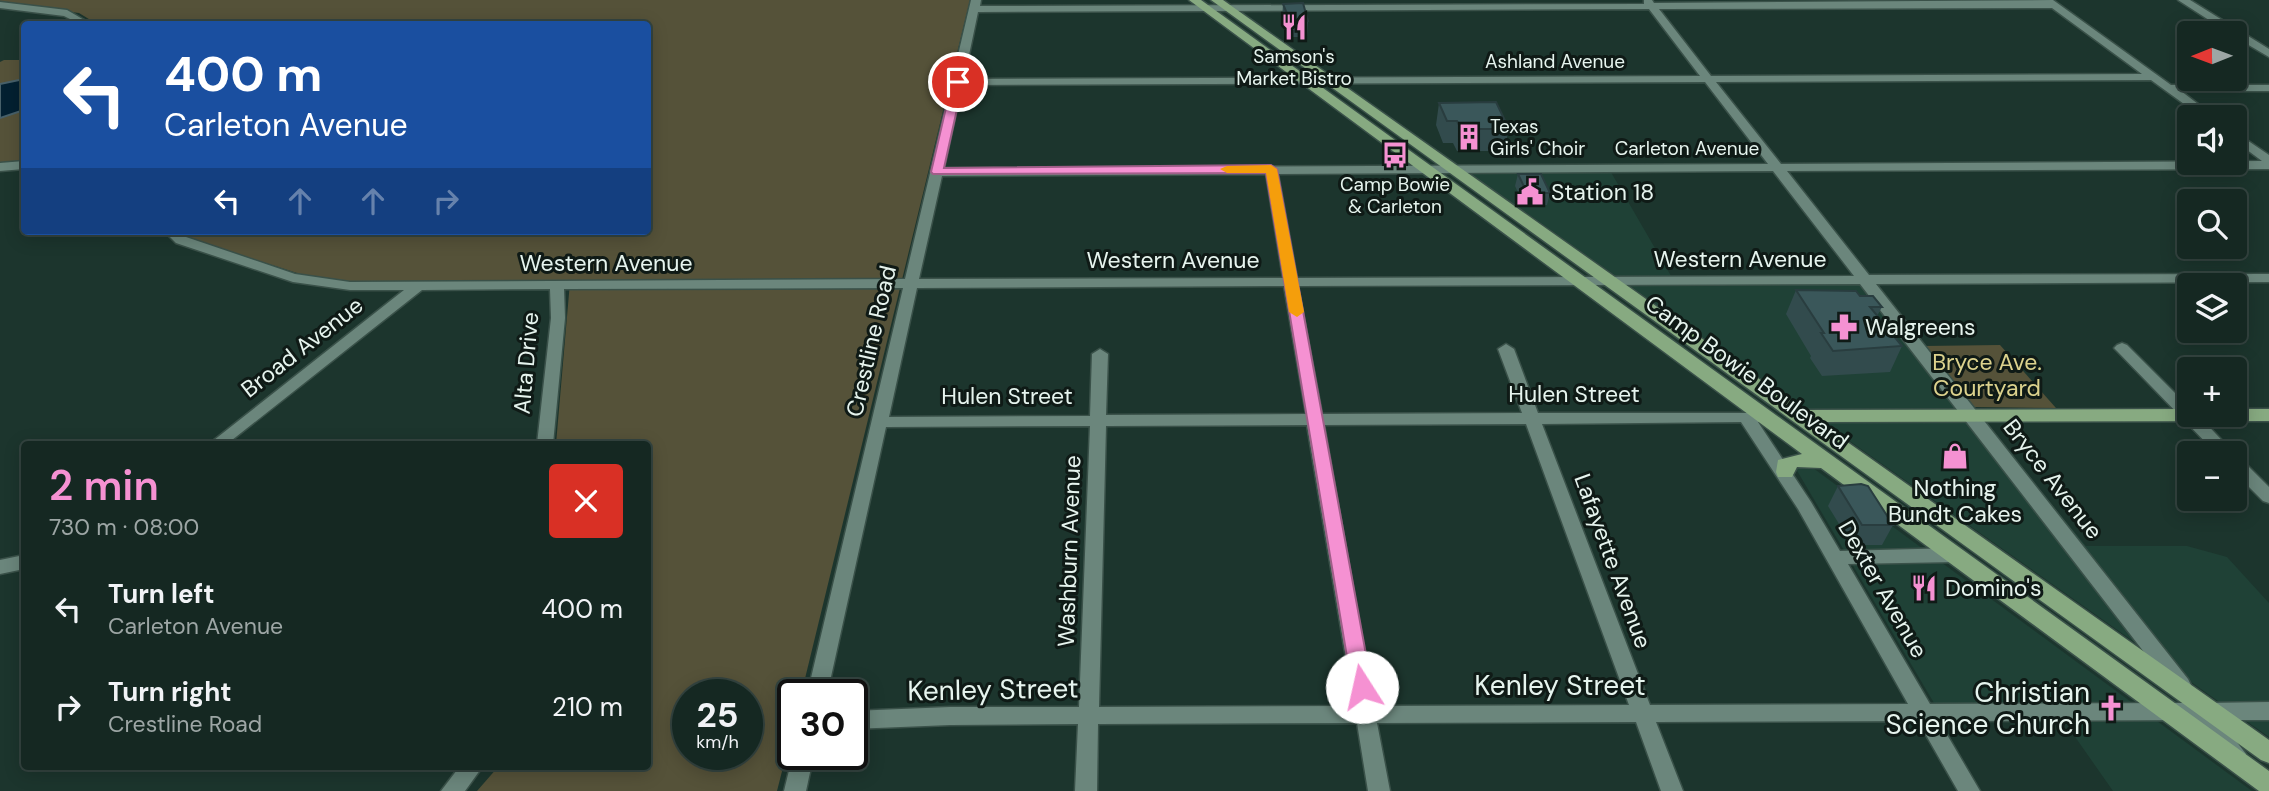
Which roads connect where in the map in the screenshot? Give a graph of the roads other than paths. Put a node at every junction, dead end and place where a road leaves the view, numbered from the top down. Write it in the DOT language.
graph roads {
  1 [pos="2183,0"];
  2 [pos="1649,3"];
  3 [pos="2051,3"];
  4 [pos="975,4"];
  5 [pos="1210,4"];
  6 [pos="1379,4"];
  7 [pos="0,5"];
  8 [pos="81,21"];
  9 [pos="2269,54"];
  10 [pos="2153,77"];
  11 [pos="1709,78"];
  12 [pos="1303,80"];
  13 [pos="1329,80"];
  14 [pos="958,82"];
  15 [pos="2168,88"];
  16 [pos="2269,88"];
  17 [pos="2192,105"];
  18 [pos="2247,146"];
  19 [pos="2269,163"];
  20 [pos="21,165"];
  21 [pos="0,167"];
  22 [pos="1779,167"];
  23 [pos="1424,168"];
  24 [pos="1453,168"];
  25 [pos="1271,169"];
  26 [pos="937,172"];
  27 [pos="1515,212"];
  28 [pos="1494,220"];
  29 [pos="175,235"];
  30 [pos="2269,278"];
  31 [pos="1868,281"];
  32 [pos="1580,282"];
  33 [pos="1610,282"];
  34 [pos="1291,283"];
  35 [pos="912,285"];
  36 [pos="557,286"];
  37 [pos="417,287"];
  38 [pos="2122,348"];
  39 [pos="1506,349"];
  40 [pos="1100,354"];
  41 [pos="2177,405"];
  42 [pos="1969,415"];
  43 [pos="2247,415"];
  44 [pos="2269,415"];
  45 [pos="1800,416"];
  46 [pos="2177,416"];
  47 [pos="1755,417"];
  48 [pos="1315,418"];
  49 [pos="1535,419"];
  50 [pos="1098,420"];
  51 [pos="880,422"];
  52 [pos="2199,427"];
  53 [pos="221,441"];
  54 [pos="545,441"];
  55 [pos="2213,441"];
  56 [pos="1830,464"];
  57 [pos="1785,472"];
  58 [pos="2247,475"];
  59 [pos="2269,497"];
  60 [pos="1955,555"];
  61 [pos="1834,558"];
  62 [pos="21,563"];
  63 [pos="0,567"];
  64 [pos="821,679"];
  65 [pos="2201,706"];
  66 [pos="2166,710"];
  67 [pos="2269,711"];
  68 [pos="1642,712"];
  69 [pos="1924,713"];
  70 [pos="1366,714"];
  71 [pos="1088,715"];
  72 [pos="868,720"];
  73 [pos="2269,753"];
  74 [pos="2246,769"];
  75 [pos="470,770"];
  76 [pos="800,770"];
  77 [pos="2269,785"];
  78 [pos="452,791"];
  79 [pos="795,791"];
  80 [pos="1086,791"];
  81 [pos="1379,791"];
  82 [pos="1672,791"];
  83 [pos="1969,791"];
  84 [pos="2264,791"];
  1 -- 9 [label="street"];
  2 -- 3 [label="street"];
  2 -- 6 [label="street"];
  2 -- 11 [label="street, Bryce Avenue"];
  3 -- 10 [label="street"];
  4 -- 5 [label="street"];
  4 -- 14 [label="street, Crestline Road"];
  5 -- 6 [label="street"];
  5 -- 12 [label="main road, Camp Bowie Boulevard"];
  5 -- 13 [label="main road, Camp Bowie Boulevard"];
  7 -- 8 [label="street"];
  10 -- 11 [label="street, Ashland Avenue"];
  10 -- 15 [label="street"];
  11 -- 13 [label="street, Ashland Avenue"];
  11 -- 22 [label="street, Bryce Avenue"];
  12 -- 13 [label="street, Ashland Avenue"];
  12 -- 14 [label="street, Ashland Avenue"];
  12 -- 23 [label="main road, Camp Bowie Boulevard"];
  13 -- 24 [label="main road, Camp Bowie Boulevard"];
  14 -- 26 [label="street, Crestline Road"];
  15 -- 16 [label="street"];
  15 -- 17 [label="street"];
  18 -- 19 [label="street"];
  19 -- 22 [label="street, Carleton Avenue"];
  20 -- 21 [label="street"];
  22 -- 24 [label="street, Carleton Avenue"];
  22 -- 31 [label="street, Bryce Avenue"];
  23 -- 24 [label="street, Carleton Avenue"];
  23 -- 25 [label="street, Carleton Avenue"];
  23 -- 28 [label="main road, Camp Bowie Boulevard"];
  24 -- 27 [label="main road, Camp Bowie Boulevard"];
  25 -- 26 [label="street, Carleton Avenue"];
  25 -- 34 [label="street"];
  26 -- 35 [label="street, Crestline Road"];
  27 -- 28 [label="main road"];
  27 -- 33 [label="main road, Camp Bowie Boulevard"];
  28 -- 32 [label="main road, Camp Bowie Boulevard"];
  29 -- 37 [label="street, Western Avenue"];
  30 -- 31 [label="street, Western Avenue"];
  31 -- 33 [label="street, Western Avenue"];
  31 -- 42 [label="street, Bryce Avenue"];
  32 -- 33 [label="street, Western Avenue"];
  32 -- 34 [label="street, Western Avenue"];
  32 -- 47 [label="main road, Camp Bowie Boulevard"];
  33 -- 45 [label="main road, Camp Bowie Boulevard"];
  34 -- 35 [label="street, Western Avenue"];
  34 -- 48 [label="street"];
  35 -- 36 [label="street, Western Avenue"];
  35 -- 51 [label="street, Crestline Road"];
  36 -- 37 [label="street, Western Avenue"];
  36 -- 54 [label="street, Alta Drive"];
  37 -- 53 [label="street, Broad Avenue"];
  38 -- 41 [label="street"];
  39 -- 49 [label="street, Lafayette Avenue"];
  40 -- 50 [label="street, Washburn Avenue"];
  42 -- 45 [label="main road, Hulen Street"];
  42 -- 46 [label="main road, Hulen Street"];
  42 -- 65 [label="street, Bryce Avenue"];
  43 -- 44 [label="main road, Hulen Street"];
  45 -- 47 [label="main road, Hulen Street"];
  45 -- 65 [label="main road, Camp Bowie Boulevard"];
  47 -- 49 [label="street, Hulen Street"];
  47 -- 56 [label="main road, Camp Bowie Boulevard"];
  47 -- 57 [label="street, Dexter Avenue"];
  48 -- 49 [label="street, Hulen Street"];
  48 -- 50 [label="street, Hulen Street"];
  48 -- 70 [label="street"];
  49 -- 68 [label="street, Lafayette Avenue"];
  50 -- 51 [label="street, Hulen Street"];
  50 -- 71 [label="street, Washburn Avenue"];
  51 -- 64 [label="street, Crestline Road"];
  52 -- 55 [label="street"];
  56 -- 57 [label="main road"];
  56 -- 60 [label="main road, Camp Bowie Boulevard"];
  57 -- 61 [label="street, Dexter Avenue"];
  58 -- 59 [label="street"];
  60 -- 61 [label="street"];
  60 -- 66 [label="main road, Camp Bowie Boulevard"];
  61 -- 69 [label="street, Dexter Avenue"];
  62 -- 63 [label="street"];
  65 -- 66 [label="street, Kenley Street"];
  65 -- 67 [label="street, Kenley Street"];
  65 -- 73 [label="main road, Camp Bowie Boulevard"];
  65 -- 74 [label="street, Bryce Avenue"];
  66 -- 69 [label="street, Kenley Street"];
  66 -- 74 [label="main road, Camp Bowie Boulevard"];
  68 -- 69 [label="street, Kenley Street"];
  68 -- 70 [label="street, Kenley Street"];
  68 -- 82 [label="street, Lafayette Avenue"];
  69 -- 83 [label="street, Dexter Avenue"];
  70 -- 71 [label="street, Kenley Street"];
  70 -- 81 [label="street"];
  71 -- 72 [label="street, Kenley Street"];
  71 -- 80 [label="street, Washburn Avenue"];
  74 -- 77 [label="main road, Camp Bowie Boulevard"];
  74 -- 84 [label="street, Bryce Avenue"];
  75 -- 78 [label="street"];
  76 -- 79 [label="street"];
}
